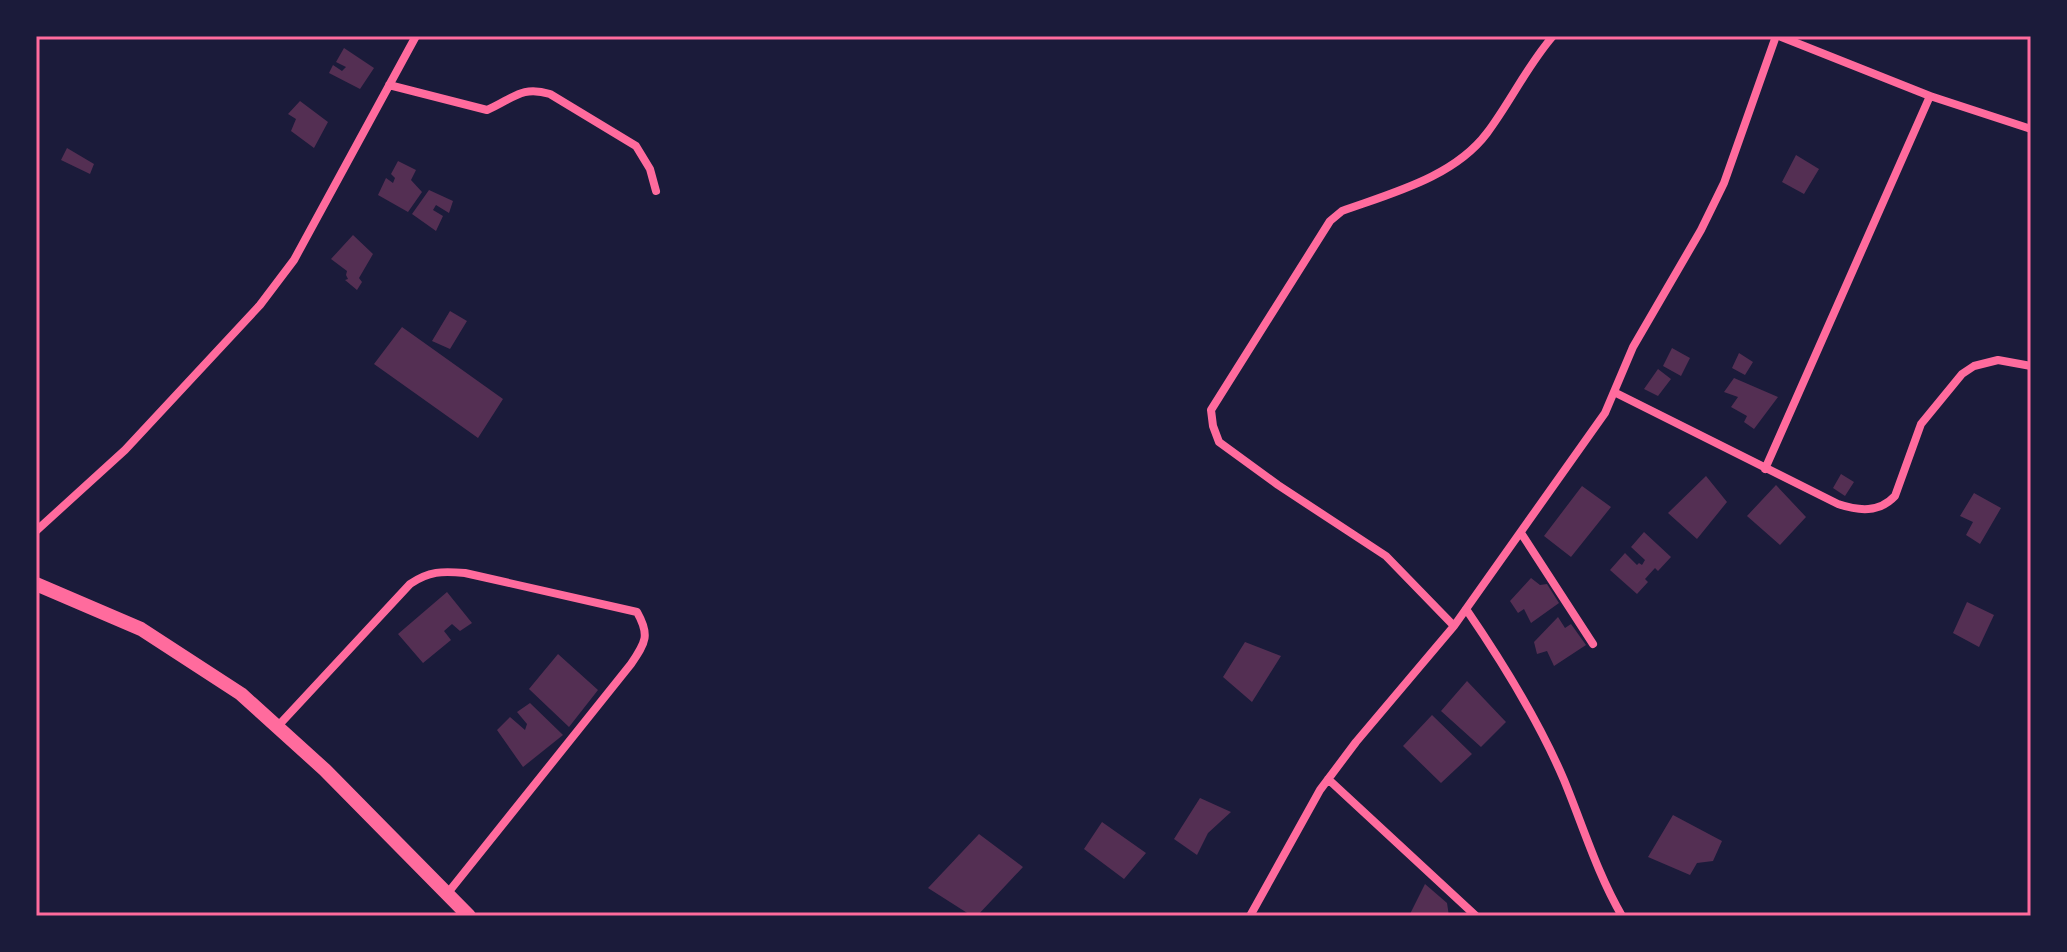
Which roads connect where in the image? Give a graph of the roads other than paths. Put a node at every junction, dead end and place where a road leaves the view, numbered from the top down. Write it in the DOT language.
graph roads {
  1 [pos="416,36"];
  2 [pos="1553,36"];
  3 [pos="1778,36"];
  4 [pos="389,85"];
  5 [pos="1930,96"];
  6 [pos="2031,129"];
  7 [pos="656,191"];
  8 [pos="2031,366"];
  9 [pos="1614,392"];
  10 [pos="1765,469"];
  11 [pos="36,531"];
  12 [pos="1521,533"];
  13 [pos="36,584"];
  14 [pos="1466,609"];
  15 [pos="1454,626"];
  16 [pos="1593,644"];
  17 [pos="278,726"];
  18 [pos="1328,779"];
  19 [pos="447,894"];
  20 [pos="469,916"];
  21 [pos="1250,916"];
  22 [pos="1476,916"];
  23 [pos="1622,916"];
  1 -- 4 [label="street"];
  2 -- 15 [label="street"];
  3 -- 5 [label="street"];
  3 -- 9 [label="street"];
  4 -- 7 [label="street"];
  4 -- 11 [label="street"];
  5 -- 6 [label="street"];
  5 -- 10 [label="street"];
  8 -- 10 [label="street"];
  9 -- 10 [label="street"];
  9 -- 12 [label="street"];
  12 -- 14 [label="street"];
  12 -- 16 [label="street"];
  13 -- 17 [label="street"];
  14 -- 15 [label="street"];
  14 -- 23 [label="street"];
  15 -- 18 [label="street"];
  17 -- 19 [label="street"];
  17 -- 19 [label="street"];
  18 -- 21 [label="street"];
  18 -- 22 [label="street"];
  19 -- 20 [label="street"];
}
